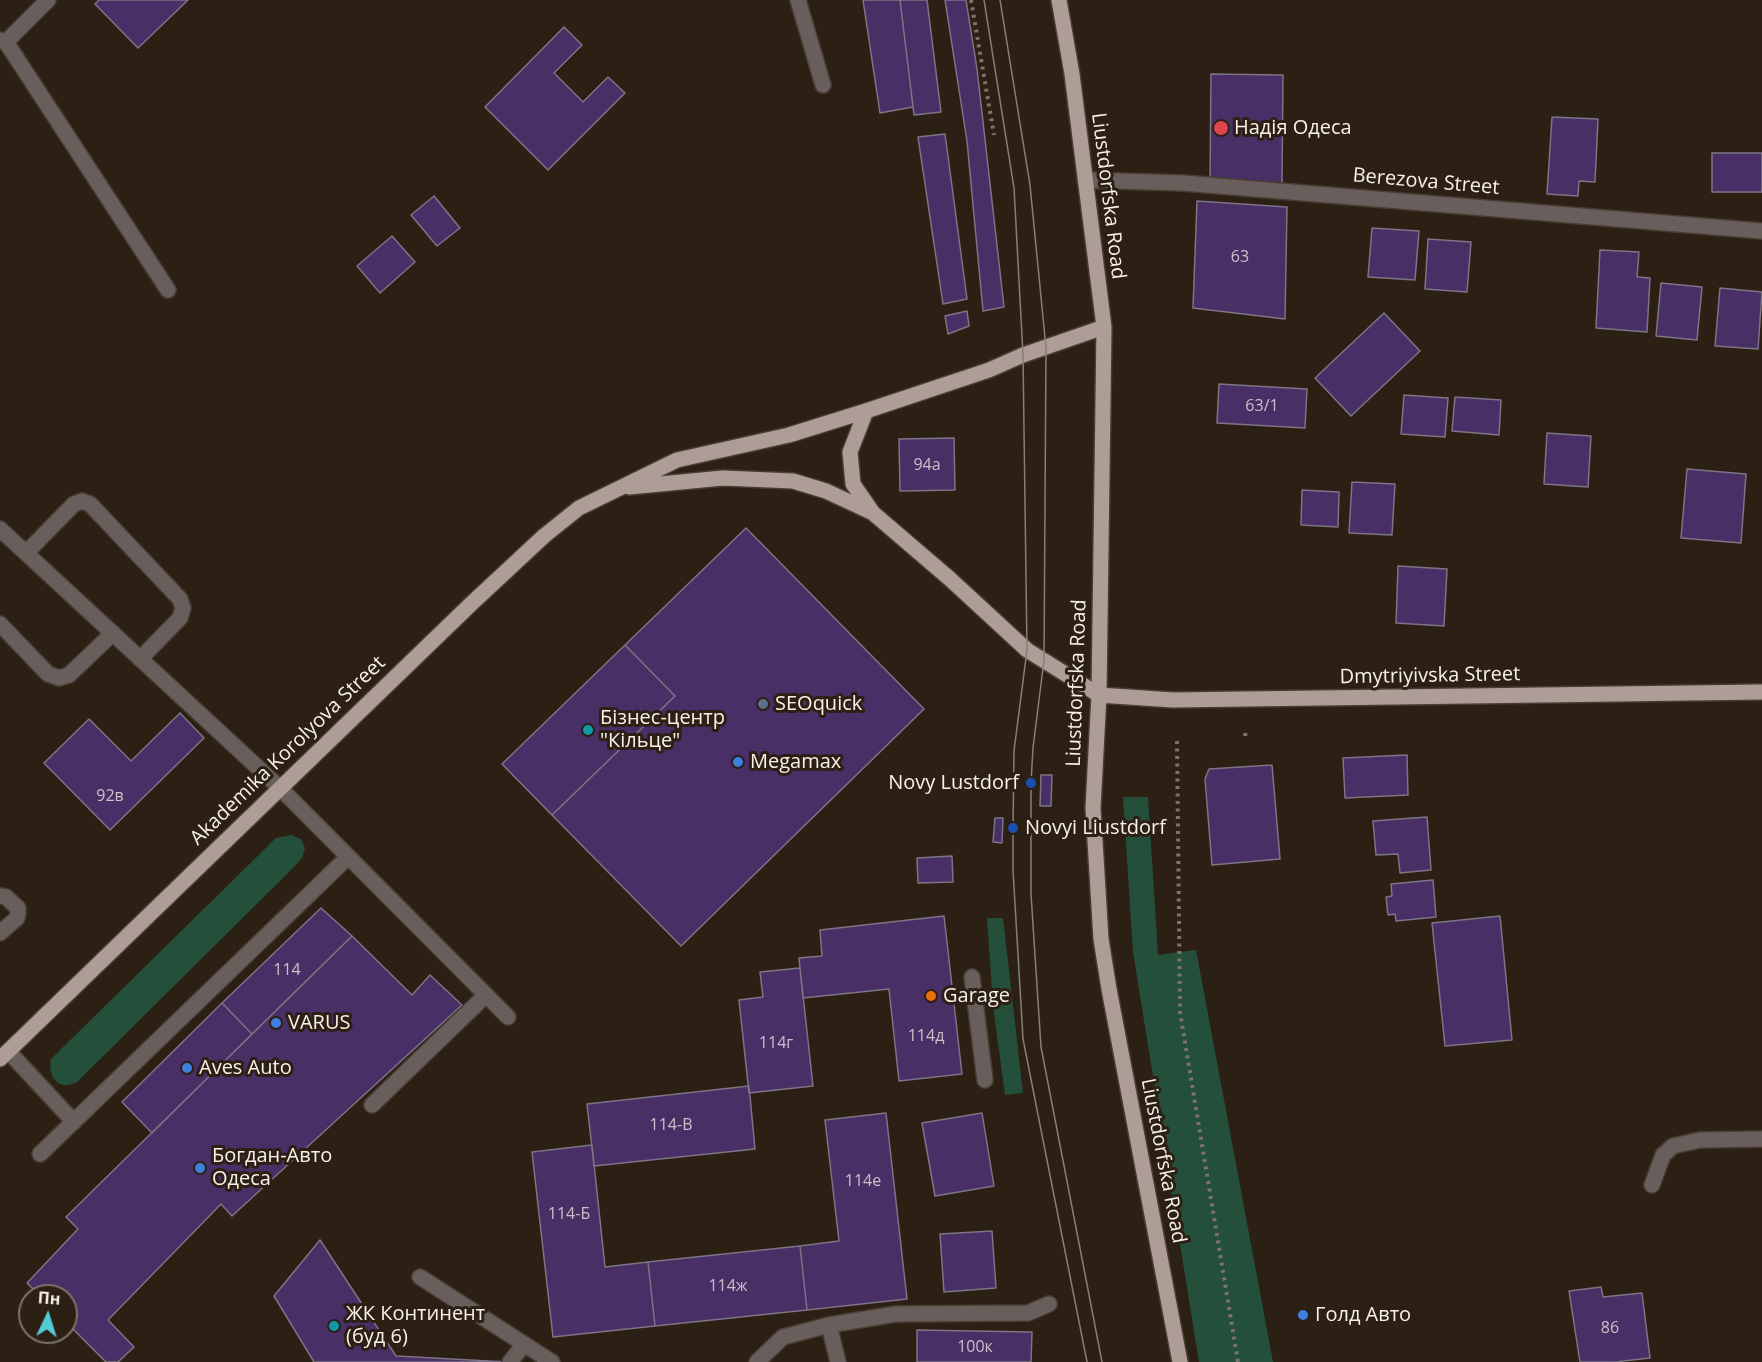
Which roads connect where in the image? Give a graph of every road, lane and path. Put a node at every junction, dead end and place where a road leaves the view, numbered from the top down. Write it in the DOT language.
graph roads {
  1 [pos="48,0"];
  2 [pos="798,0"];
  3 [pos="971,0"];
  4 [pos="1059,0"];
  5 [pos="3,41"];
  6 [pos="823,85"];
  7 [pos="994,135"];
  8 [pos="1085,180"];
  9 [pos="1762,231"];
  10 [pos="168,290"];
  11 [pos="1104,327"];
  12 [pos="867,411"];
  13 [pos="617,488"];
  14 [pos="873,513"];
  15 [pos="0,529"];
  16 [pos="26,554"];
  17 [pos="0,624"];
  18 [pos="113,633"];
  19 [pos="140,659"];
  20 [pos="1762,692"];
  21 [pos="1099,695"];
  22 [pos="1245,733"];
  23 [pos="1246,740"];
  24 [pos="1176,741"];
  25 [pos="280,788"];
  26 [pos="348,857"];
  27 [pos="0,896"];
  28 [pos="0,933"];
  29 [pos="972,977"];
  30 [pos="486,995"];
  31 [pos="508,1017"];
  32 [pos="4,1055"];
  33 [pos="985,1080"];
  34 [pos="372,1105"];
  35 [pos="74,1122"];
  36 [pos="1762,1138"];
  37 [pos="40,1154"];
  38 [pos="1652,1185"];
  39 [pos="420,1277"];
  40 [pos="1048,1304"];
  41 [pos="829,1325"];
  42 [pos="524,1344"];
  43 [pos="510,1362"];
  44 [pos="552,1362"];
  45 [pos="757,1362"];
  46 [pos="838,1362"];
  47 [pos="1180,1362"];
  48 [pos="1238,1362"];
  1 -- 5 [label="street"];
  2 -- 6 [label="street"];
  3 -- 7 [label="path"];
  4 -- 8 [label="main road, Liustdorfska Road"];
  5 -- 10 [label="street"];
  8 -- 9 [label="street, Berezova Street"];
  8 -- 11 [label="main road, Liustdorfska Road"];
  11 -- 12 [label="main road, Akademika Korolyova Street"];
  11 -- 21 [label="main road, Liustdorfska Road"];
  12 -- 13 [label="main road, Akademika Korolyova Street"];
  12 -- 14 [label="main road"];
  13 -- 14 [label="main road"];
  13 -- 25 [label="main road, Akademika Korolyova Street"];
  14 -- 21 [label="main road"];
  15 -- 16 [label="street"];
  16 -- 18 [label="street"];
  16 -- 19 [label="street"];
  17 -- 18 [label="street"];
  18 -- 19 [label="street"];
  19 -- 25 [label="street"];
  20 -- 21 [label="main road, Dmytriyivska Street"];
  21 -- 47 [label="main road, Liustdorfska Road"];
  22 -- 23 [label="path"];
  24 -- 48 [label="path"];
  25 -- 26 [label="street"];
  25 -- 32 [label="main road, Akademika Korolyova Street"];
  26 -- 30 [label="street"];
  26 -- 35 [label="street"];
  27 -- 28 [label="street"];
  29 -- 33 [label="street"];
  30 -- 31 [label="street"];
  30 -- 34 [label="street"];
  32 -- 35 [label="street"];
  35 -- 37 [label="street"];
  36 -- 38 [label="street"];
  39 -- 42 [label="street"];
  40 -- 41 [label="street"];
  41 -- 45 [label="street"];
  41 -- 46 [label="street"];
  42 -- 43 [label="street"];
  42 -- 44 [label="street"];
}
